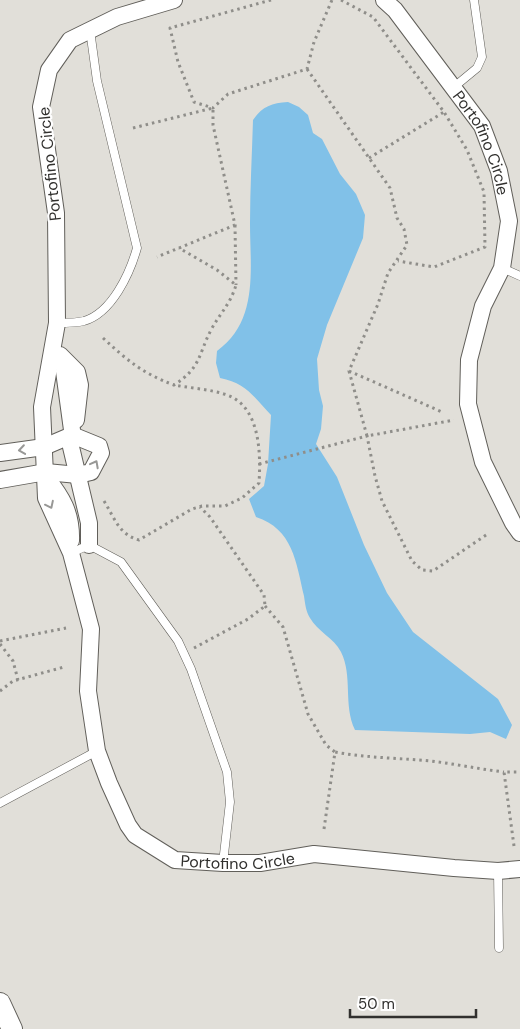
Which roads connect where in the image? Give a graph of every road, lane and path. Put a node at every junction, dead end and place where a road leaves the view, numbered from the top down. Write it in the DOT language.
graph roads {
  1 [pos="174,0"];
  2 [pos="271,0"];
  3 [pos="332,0"];
  4 [pos="341,0"];
  5 [pos="384,0"];
  6 [pos="474,0"];
  7 [pos="90,28"];
  8 [pos="307,69"];
  9 [pos="454,87"];
  10 [pos="214,108"];
  11 [pos="444,112"];
  12 [pos="133,128"];
  13 [pos="369,158"];
  14 [pos="235,225"];
  15 [pos="179,248"];
  16 [pos="157,257"];
  17 [pos="398,261"];
  18 [pos="502,268"];
  19 [pos="520,276"];
  20 [pos="236,286"];
  21 [pos="57,323"];
  22 [pos="103,338"];
  23 [pos="52,346"];
  24 [pos="349,371"];
  25 [pos="174,385"];
  26 [pos="442,412"];
  27 [pos="454,420"];
  28 [pos="72,432"];
  29 [pos="367,436"];
  30 [pos="44,447"];
  31 [pos="0,453"];
  32 [pos="262,464"];
  33 [pos="46,475"];
  34 [pos="78,475"];
  35 [pos="0,480"];
  36 [pos="104,501"];
  37 [pos="200,507"];
  38 [pos="489,533"];
  39 [pos="520,533"];
  40 [pos="89,545"];
  41 [pos="71,553"];
  42 [pos="265,606"];
  43 [pos="66,628"];
  44 [pos="0,642"];
  45 [pos="194,648"];
  46 [pos="64,667"];
  47 [pos="18,680"];
  48 [pos="0,691"];
  49 [pos="97,751"];
  50 [pos="336,752"];
  51 [pos="504,772"];
  52 [pos="520,772"];
  53 [pos="0,803"];
  54 [pos="324,829"];
  55 [pos="514,846"];
  56 [pos="223,863"];
  57 [pos="520,870"];
  58 [pos="498,871"];
  59 [pos="500,948"];
  60 [pos="6,1016"];
  61 [pos="23,1029"];
  1 -- 7 [label="street, Portofino Circle"];
  2 -- 10 [label="path"];
  3 -- 8 [label="path"];
  4 -- 11 [label="path"];
  5 -- 9 [label="street, Portofino Circle"];
  6 -- 9 [label="lane"];
  7 -- 21 [label="street, Portofino Circle"];
  7 -- 21 [label="lane"];
  8 -- 10 [label="path"];
  8 -- 13 [label="path"];
  9 -- 18 [label="street, Portofino Circle"];
  10 -- 12 [label="path"];
  10 -- 14 [label="path"];
  11 -- 13 [label="path"];
  11 -- 17 [label="path"];
  13 -- 17 [label="path"];
  14 -- 15 [label="path"];
  14 -- 20 [label="path"];
  15 -- 16 [label="path"];
  15 -- 20 [label="path"];
  17 -- 24 [label="path"];
  18 -- 19 [label="lane"];
  18 -- 39 [label="street, Portofino Circle"];
  20 -- 25 [label="path"];
  21 -- 23 [label="street, Portofino Circle"];
  22 -- 25 [label="path"];
  23 -- 28 [label="street"];
  23 -- 30 [label="street, Portofino Circle"];
  24 -- 26 [label="path"];
  24 -- 29 [label="path"];
  25 -- 32 [label="path"];
  27 -- 29 [label="path"];
  28 -- 30 [label="street"];
  28 -- 34 [label="street"];
  34 -- 28 [label="street, one-way"];
  29 -- 32 [label="path"];
  29 -- 38 [label="path"];
  30 -- 31 [label="street, one-way"];
  30 -- 33 [label="street, Portofino Circle"];
  32 -- 37 [label="path"];
  33 -- 34 [label="street"];
  33 -- 35 [label="street"];
  33 -- 41 [label="street, Portofino Circle, one-way"];
  34 -- 40 [label="street"];
  36 -- 37 [label="path"];
  37 -- 42 [label="path"];
  40 -- 41 [label="lane"];
  40 -- 56 [label="lane"];
  41 -- 49 [label="street, Portofino Circle"];
  42 -- 45 [label="path"];
  42 -- 50 [label="path"];
  43 -- 44 [label="path"];
  44 -- 47 [label="path"];
  46 -- 47 [label="path"];
  47 -- 48 [label="path"];
  49 -- 53 [label="lane"];
  49 -- 56 [label="street, Portofino Circle"];
  50 -- 51 [label="path"];
  50 -- 54 [label="path"];
  51 -- 52 [label="path"];
  51 -- 55 [label="path"];
  56 -- 58 [label="street, Portofino Circle"];
  57 -- 58 [label="street, Portofino Circle"];
  58 -- 59 [label="lane"];
  60 -- 61 [label="street"];
}
